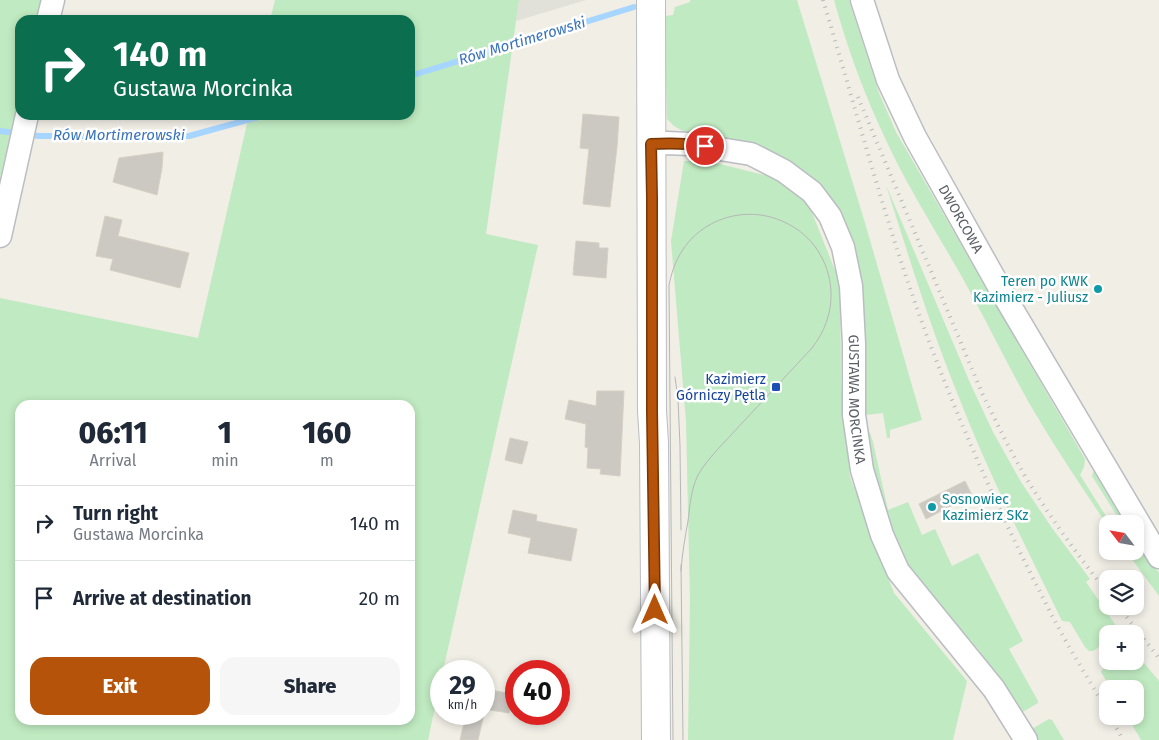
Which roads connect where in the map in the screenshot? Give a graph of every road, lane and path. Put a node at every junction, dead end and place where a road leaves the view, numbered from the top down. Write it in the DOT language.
graph roads {
  1 [pos="53,0"];
  2 [pos="651,0"];
  3 [pos="862,0"];
  4 [pos="49,15"];
  5 [pos="26,120"];
  6 [pos="651,144"];
  7 [pos="0,236"];
  8 [pos="1159,557"];
  9 [pos="656,740"];
  10 [pos="1026,740"];
  1 -- 4 [label="street"];
  2 -- 6 [label="street"];
  3 -- 8 [label="street, DWORCOWA"];
  5 -- 7 [label="street"];
  6 -- 9 [label="street"];
  6 -- 10 [label="street, GUSTAWA MORCINKA"];
}
